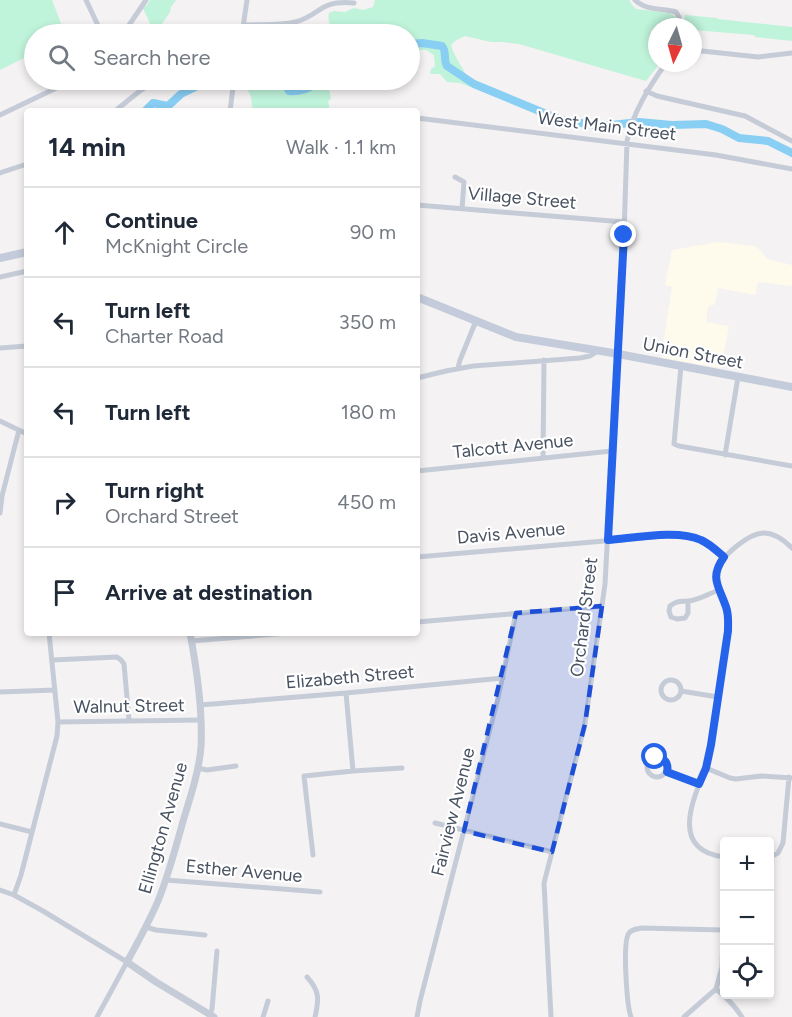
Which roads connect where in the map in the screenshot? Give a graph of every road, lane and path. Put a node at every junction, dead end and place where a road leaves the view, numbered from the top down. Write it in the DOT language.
graph roads {
  1 [pos="86,0"];
  2 [pos="146,0"];
  3 [pos="247,0"];
  4 [pos="635,0"];
  5 [pos="354,3"];
  6 [pos="679,18"];
  7 [pos="97,24"];
  8 [pos="130,24"];
  9 [pos="244,24"];
  10 [pos="276,24"];
  11 [pos="702,51"];
  12 [pos="792,53"];
  13 [pos="660,72"];
  14 [pos="52,90"];
  15 [pos="141,90"];
  16 [pos="233,90"];
  17 [pos="646,91"];
  18 [pos="120,108"];
  19 [pos="230,108"];
  20 [pos="0,115"];
  21 [pos="420,118"];
  22 [pos="792,141"];
  23 [pos="626,144"];
  24 [pos="24,165"];
  25 [pos="792,169"];
  26 [pos="0,173"];
  27 [pos="455,177"];
  28 [pos="420,205"];
  29 [pos="462,208"];
  30 [pos="624,222"];
  31 [pos="24,253"];
  32 [pos="0,258"];
  33 [pos="24,272"];
  34 [pos="0,277"];
  35 [pos="420,298"];
  36 [pos="476,321"];
  37 [pos="24,346"];
  38 [pos="0,348"];
  39 [pos="581,348"];
  40 [pos="598,351"];
  41 [pos="617,354"];
  42 [pos="573,358"];
  43 [pos="544,360"];
  44 [pos="681,366"];
  45 [pos="458,368"];
  46 [pos="420,377"];
  47 [pos="738,377"];
  48 [pos="792,387"];
  49 [pos="0,421"];
  50 [pos="19,430"];
  51 [pos="24,432"];
  52 [pos="612,451"];
  53 [pos="725,455"];
  54 [pos="543,458"];
  55 [pos="792,466"];
  56 [pos="420,471"];
  57 [pos="0,513"];
  58 [pos="608,540"];
  59 [pos="792,548"];
  60 [pos="420,557"];
  61 [pos="724,557"];
  62 [pos="719,590"];
  63 [pos="688,601"];
  64 [pos="602,606"];
  65 [pos="516,613"];
  66 [pos="420,622"];
  67 [pos="49,636"];
  68 [pos="191,636"];
  69 [pos="252,636"];
  70 [pos="192,641"];
  71 [pos="52,660"];
  72 [pos="503,678"];
  73 [pos="56,690"];
  74 [pos="681,691"];
  75 [pos="0,692"];
  76 [pos="346,693"];
  77 [pos="718,697"];
  78 [pos="200,705"];
  79 [pos="129,720"];
  80 [pos="201,720"];
  81 [pos="58,722"];
  82 [pos="236,766"];
  83 [pos="197,768"];
  84 [pos="402,768"];
  85 [pos="706,768"];
  86 [pos="353,771"];
  87 [pos="667,772"];
  88 [pos="790,778"];
  89 [pos="699,784"];
  90 [pos="435,823"];
  91 [pos="0,824"];
  92 [pos="464,831"];
  93 [pos="32,832"];
  94 [pos="552,852"];
  95 [pos="313,855"];
  96 [pos="774,855"];
  97 [pos="720,856"];
  98 [pos="166,880"];
  99 [pos="0,890"];
  100 [pos="320,892"];
  101 [pos="14,896"];
  102 [pos="146,927"];
  103 [pos="720,930"];
  104 [pos="205,935"];
  105 [pos="722,945"];
  106 [pos="217,951"];
  107 [pos="127,962"];
  108 [pos="307,977"];
  109 [pos="716,989"];
  110 [pos="268,1001"];
  111 [pos="212,1016"];
  112 [pos="97,1017"];
  113 [pos="263,1017"];
  114 [pos="315,1017"];
  115 [pos="417,1017"];
  116 [pos="551,1017"];
  117 [pos="631,1017"];
  118 [pos="684,1017"];
  119 [pos="742,1017"];
  1 -- 7 [label="street"];
  2 -- 8 [label="street"];
  3 -- 9 [label="street"];
  4 -- 6 [label="street"];
  5 -- 10 [label="street"];
  11 -- 12 [label="street"];
  13 -- 17 [label="street, Orchard Street"];
  14 -- 20 [label="street"];
  15 -- 18 [label="street"];
  16 -- 19 [label="street"];
  17 -- 22 [label="street"];
  17 -- 23 [label="street, Orchard Street"];
  21 -- 23 [label="street, West Main Street"];
  23 -- 25 [label="street, West Main Street"];
  23 -- 30 [label="street, Orchard Street"];
  24 -- 26 [label="street"];
  27 -- 29 [label="street"];
  28 -- 29 [label="street, Village Street"];
  29 -- 30 [label="street, Village Street"];
  30 -- 41 [label="street, Orchard Street"];
  31 -- 32 [label="main road"];
  33 -- 34 [label="street"];
  35 -- 36 [label="main road, Union Street"];
  36 -- 39 [label="main road, Union Street"];
  36 -- 45 [label="street"];
  37 -- 38 [label="street"];
  39 -- 40 [label="main road, Union Street"];
  39 -- 42 [label="street"];
  40 -- 41 [label="main road, Union Street"];
  40 -- 42 [label="street"];
  41 -- 44 [label="main road, Union Street"];
  41 -- 52 [label="street, Orchard Street"];
  42 -- 43 [label="street"];
  43 -- 45 [label="street"];
  43 -- 54 [label="street"];
  44 -- 47 [label="main road, Union Street"];
  44 -- 53 [label="street"];
  45 -- 46 [label="street"];
  47 -- 48 [label="main road, Union Street"];
  47 -- 53 [label="street"];
  49 -- 50 [label="street"];
  50 -- 51 [label="street"];
  50 -- 57 [label="street"];
  52 -- 54 [label="street, Talcott Avenue"];
  52 -- 58 [label="street, Orchard Street"];
  53 -- 55 [label="street"];
  54 -- 56 [label="street, Talcott Avenue"];
  58 -- 60 [label="street, Davis Avenue"];
  58 -- 61 [label="street, Davis Avenue"];
  58 -- 64 [label="street, Orchard Street"];
  59 -- 61 [label="street"];
  61 -- 62 [label="street"];
  62 -- 63 [label="street"];
  62 -- 77 [label="street"];
  64 -- 65 [label="street"];
  64 -- 94 [label="street, Orchard Street"];
  65 -- 66 [label="street"];
  65 -- 72 [label="street, Fairview Avenue"];
  67 -- 71 [label="street"];
  68 -- 70 [label="street, Ellington Avenue"];
  69 -- 70 [label="street"];
  70 -- 78 [label="street, Ellington Avenue"];
  71 -- 73 [label="street"];
  71 -- 79 [label="street"];
  72 -- 76 [label="street, Elizabeth Street"];
  72 -- 92 [label="street, Fairview Avenue"];
  73 -- 75 [label="street"];
  73 -- 81 [label="street"];
  74 -- 77 [label="street"];
  76 -- 78 [label="street, Elizabeth Street"];
  76 -- 86 [label="street"];
  77 -- 85 [label="street"];
  78 -- 80 [label="street, Ellington Avenue"];
  79 -- 80 [label="street, Walnut Street"];
  79 -- 81 [label="street, Walnut Street"];
  80 -- 83 [label="street, Ellington Avenue"];
  81 -- 93 [label="street"];
  82 -- 83 [label="street"];
  83 -- 98 [label="street, Ellington Avenue"];
  84 -- 86 [label="street"];
  85 -- 88 [label="street"];
  85 -- 89 [label="street"];
  86 -- 95 [label="street"];
  87 -- 89 [label="street"];
  88 -- 96 [label="street"];
  89 -- 97 [label="street"];
  90 -- 92 [label="street"];
  91 -- 93 [label="street"];
  92 -- 94 [label="street"];
  92 -- 115 [label="street, Fairview Avenue"];
  93 -- 101 [label="street"];
  94 -- 116 [label="street, Orchard Street"];
  98 -- 100 [label="street, Esther Avenue"];
  98 -- 102 [label="street, Ellington Avenue"];
  99 -- 101 [label="street"];
  101 -- 107 [label="street"];
  102 -- 104 [label="street"];
  102 -- 107 [label="street, Ellington Avenue"];
  103 -- 117 [label="street"];
  105 -- 109 [label="street"];
  106 -- 111 [label="street"];
  107 -- 111 [label="street"];
  107 -- 112 [label="street, Ellington Avenue"];
  108 -- 114 [label="street"];
  109 -- 118 [label="street"];
  109 -- 119 [label="street"];
  110 -- 113 [label="street"];
}
